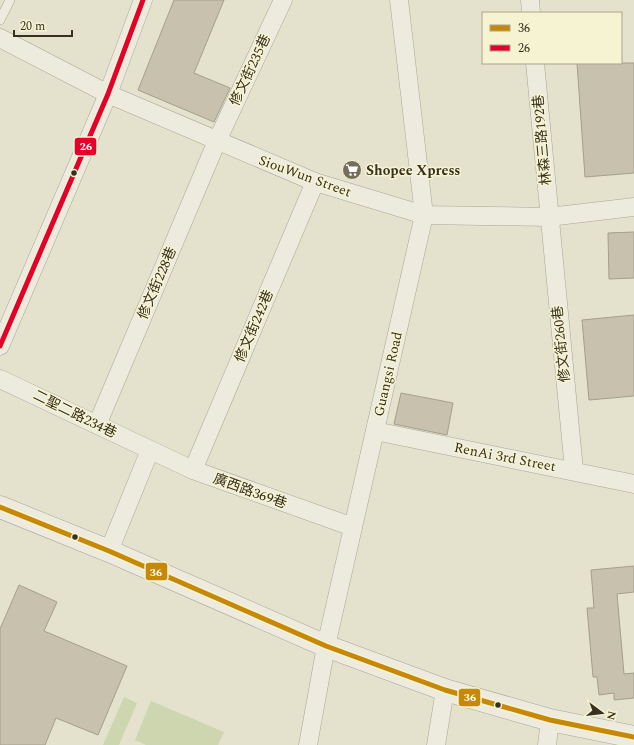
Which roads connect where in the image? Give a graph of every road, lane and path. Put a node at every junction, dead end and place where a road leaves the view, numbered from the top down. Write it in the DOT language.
graph roads {
  1 [pos="10,0"];
  2 [pos="143,0"];
  3 [pos="283,0"];
  4 [pos="398,0"];
  5 [pos="530,0"];
  6 [pos="531,12"];
  7 [pos="0,20"];
  8 [pos="0,38"];
  9 [pos="535,64"];
  10 [pos="108,94"];
  11 [pos="217,141"];
  12 [pos="315,182"];
  13 [pos="634,207"];
  14 [pos="424,215"];
  15 [pos="549,217"];
  16 [pos="0,346"];
  17 [pos="0,379"];
  18 [pos="97,425"];
  19 [pos="375,431"];
  20 [pos="150,450"];
  21 [pos="193,470"];
  22 [pos="574,470"];
  23 [pos="634,484"];
  24 [pos="0,507"];
  25 [pos="353,527"];
  26 [pos="109,551"];
  27 [pos="326,646"];
  28 [pos="445,690"];
  29 [pos="550,720"];
  30 [pos="633,740"];
  31 [pos="308,745"];
  32 [pos="436,745"];
  33 [pos="547,745"];
  1 -- 7 [label="lane"];
  2 -- 10 [label="street"];
  3 -- 11 [label="street, 修文街235巷"];
  4 -- 14 [label="street, Guangsi Road"];
  5 -- 6 [label="street"];
  8 -- 10 [label="street, SiouWun Street"];
  9 -- 15 [label="street, 林森三路192巷"];
  10 -- 11 [label="street, SiouWun Street"];
  10 -- 16 [label="street"];
  11 -- 12 [label="street, SiouWun Street"];
  11 -- 18 [label="street, 修文街228巷"];
  12 -- 14 [label="street, SiouWun Street"];
  12 -- 21 [label="street, 修文街242巷"];
  13 -- 15 [label="street, SiouWun Street"];
  14 -- 15 [label="street, SiouWun Street"];
  14 -- 19 [label="street, Guangsi Road"];
  15 -- 22 [label="street, 修文街260巷"];
  17 -- 18 [label="street, 二聖二路234巷"];
  18 -- 20 [label="street, 二聖二路234巷"];
  19 -- 22 [label="street, RenAi 3rd Street"];
  19 -- 25 [label="street, Guangsi Road"];
  20 -- 21 [label="street, 廣西路369巷"];
  20 -- 26 [label="street"];
  21 -- 25 [label="street, 廣西路369巷"];
  22 -- 23 [label="street, RenAi 3rd Street"];
  24 -- 26 [label="street"];
  25 -- 27 [label="street, Guangsi Road"];
  26 -- 27 [label="street"];
  27 -- 28 [label="street"];
  27 -- 31 [label="street, Guangsi Road"];
  28 -- 29 [label="street"];
  28 -- 32 [label="street"];
  29 -- 30 [label="street"];
  29 -- 33 [label="street"];
}
